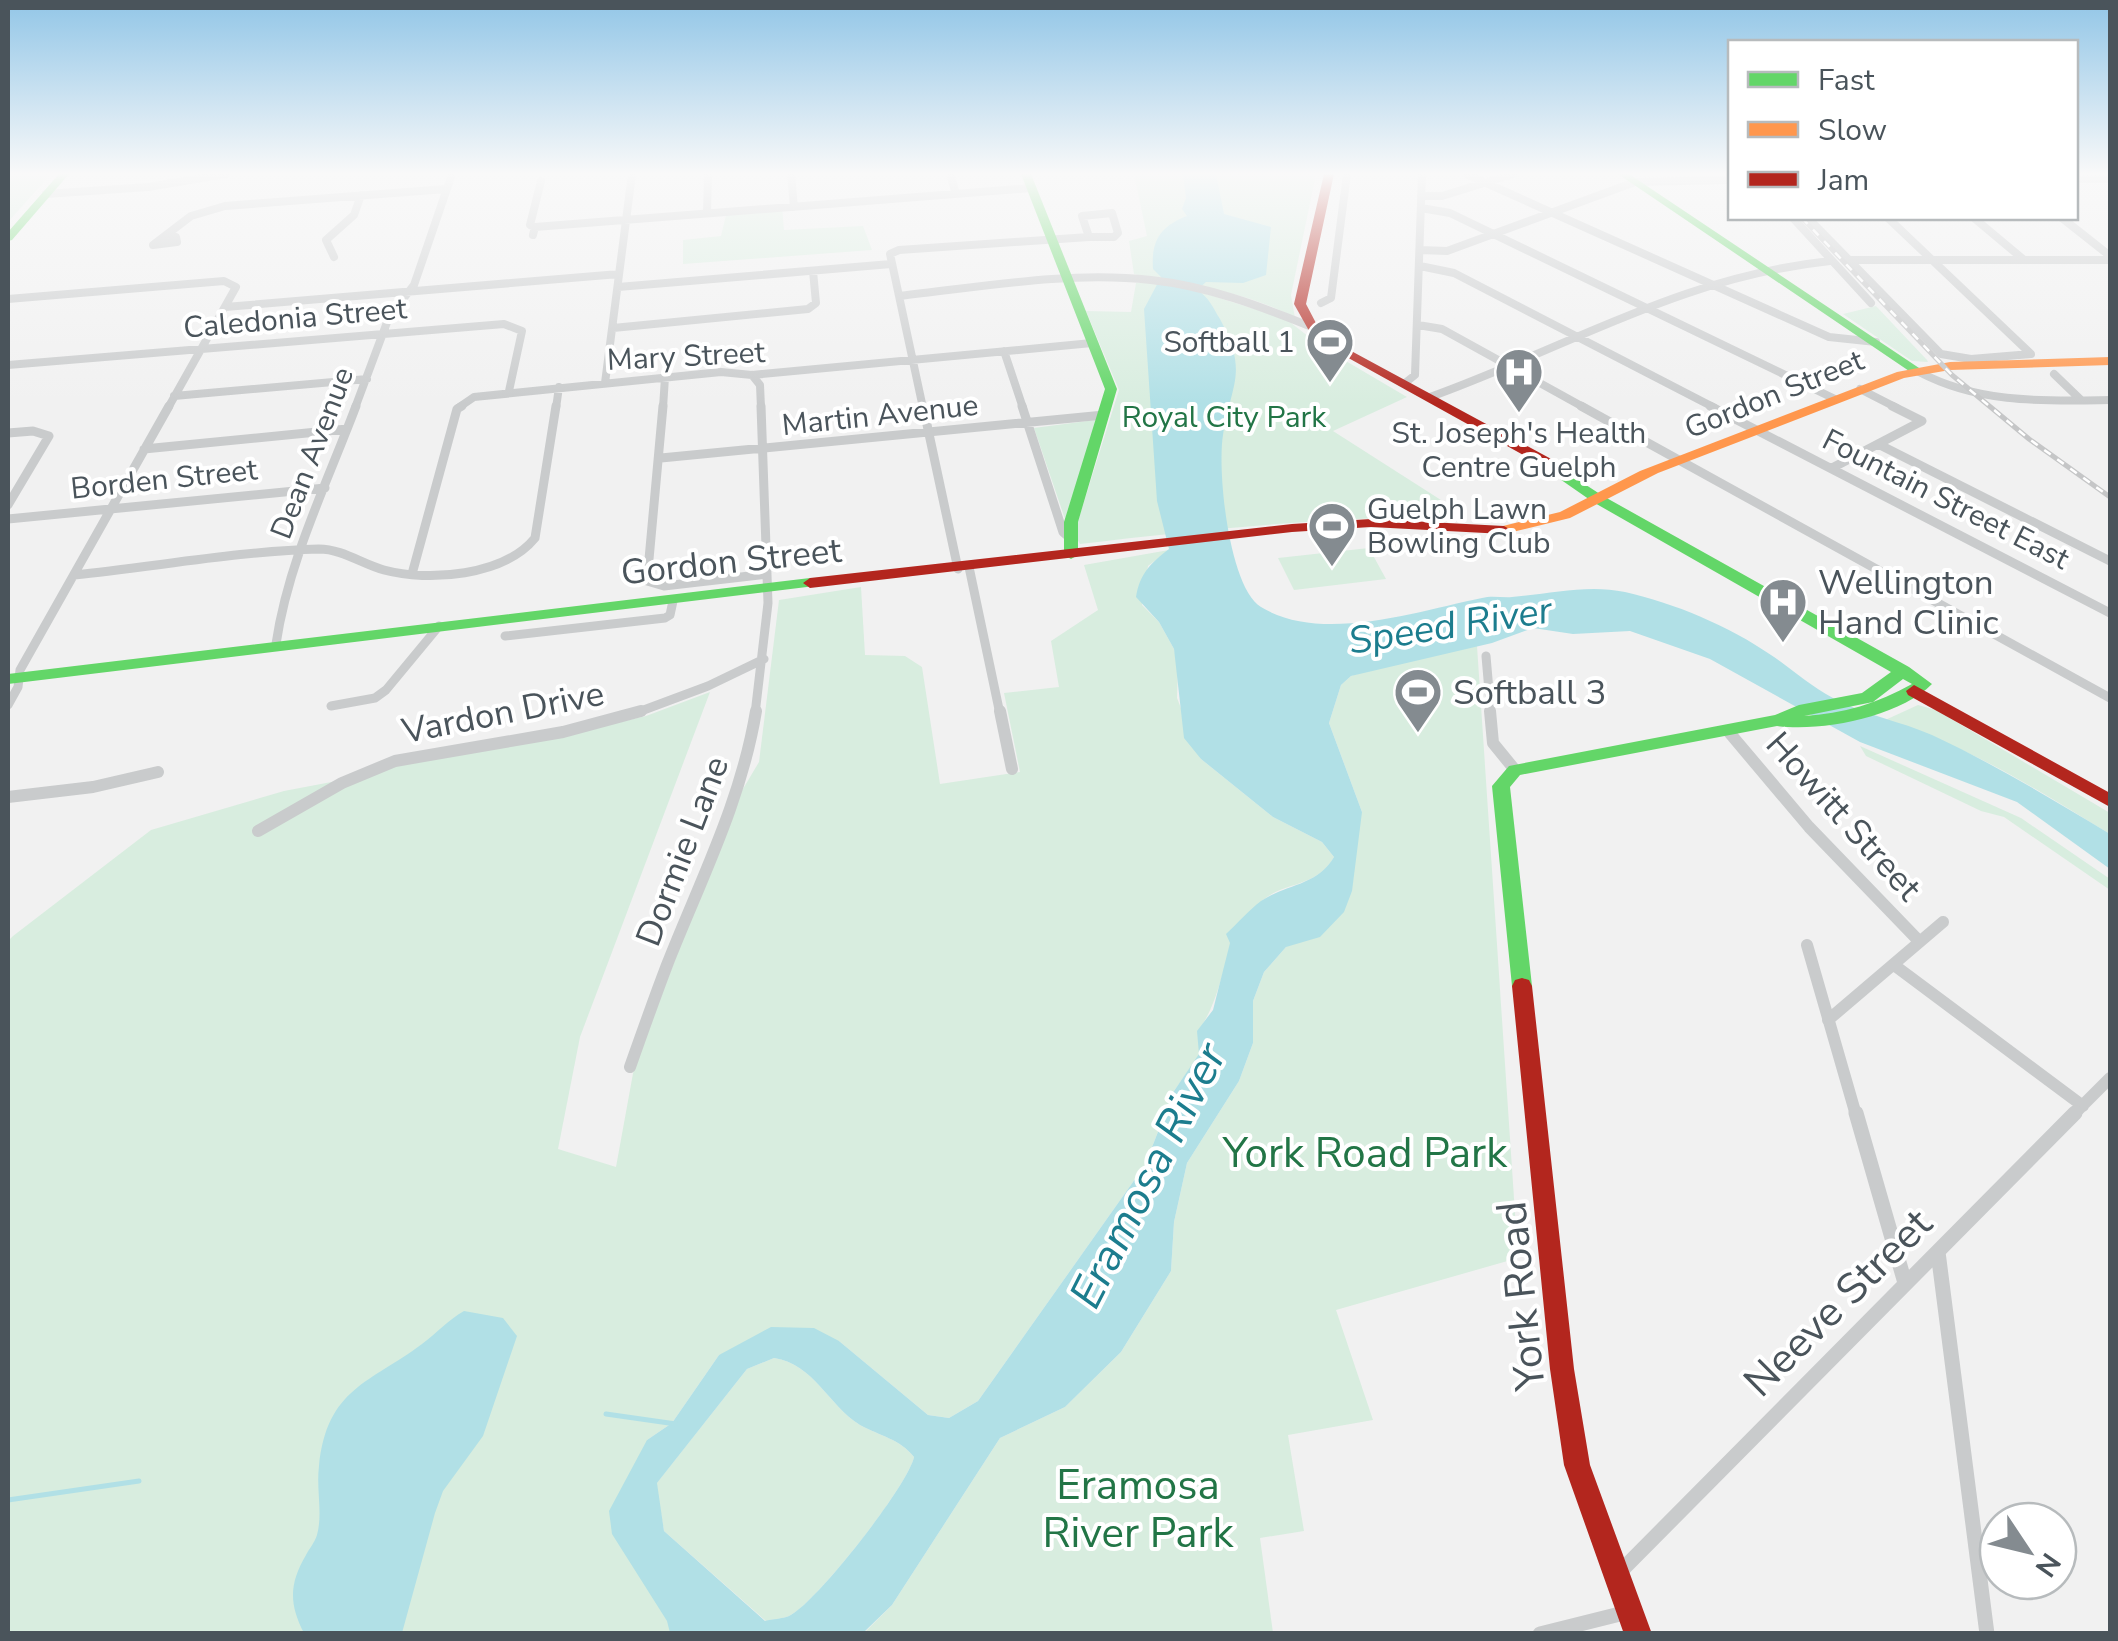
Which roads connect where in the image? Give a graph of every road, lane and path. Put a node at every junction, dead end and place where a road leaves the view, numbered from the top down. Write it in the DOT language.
graph roads {
  1 [pos="1420,250"];
  2 [pos="328,251"];
  3 [pos="425,251"];
  4 [pos="622,251"];
  5 [pos="898,251"];
  6 [pos="1055,251"];
  7 [pos="1315,251"];
  8 [pos="1337,251"];
  9 [pos="1528,251"];
  10 [pos="1636,251"];
  11 [pos="1739,251"];
  12 [pos="1821,251"];
  13 [pos="1840,251"];
  14 [pos="1923,251"];
  15 [pos="2012,251"];
  16 [pos="334,258"];
  17 [pos="2110,258"];
  18 [pos="1849,260"];
  19 [pos="1933,260"];
  20 [pos="2023,260"];
  21 [pos="1830,261"];
  22 [pos="891,264"];
  23 [pos="1420,266"];
  24 [pos="1764,267"];
  25 [pos="813,271"];
  26 [pos="619,274"];
  27 [pos="1067,280"];
  28 [pos="1706,282"];
  29 [pos="618,287"];
  30 [pos="411,291"];
  31 [pos="898,296"];
  32 [pos="8,299"];
  33 [pos="1321,303"];
  34 [pos="1871,303"];
  35 [pos="225,306"];
  36 [pos="1645,307"];
  37 [pos="1418,324"];
  38 [pos="1312,327"];
  39 [pos="613,328"];
  40 [pos="384,334"];
  41 [pos="1576,336"];
  42 [pos="1092,342"];
  43 [pos="1876,342"];
  44 [pos="201,348"];
  45 [pos="1004,351"];
  46 [pos="912,360"];
  47 [pos="2110,363"];
  48 [pos="8,365"];
  49 [pos="1507,366"];
  50 [pos="1932,366"];
  51 [pos="2054,374"];
  52 [pos="752,375"];
  53 [pos="665,378"];
  54 [pos="366,379"];
  55 [pos="605,382"];
  56 [pos="1404,383"];
  57 [pos="559,387"];
  58 [pos="1860,389"];
  59 [pos="508,391"];
  60 [pos="174,396"];
  61 [pos="1430,397"];
  62 [pos="1836,399"];
  63 [pos="2076,400"];
  64 [pos="2110,401"];
  65 [pos="1104,414"];
  66 [pos="1026,422"];
  67 [pos="347,429"];
  68 [pos="1758,430"];
  69 [pos="8,433"];
  70 [pos="930,433"];
  71 [pos="1878,444"];
  72 [pos="762,448"];
  73 [pos="144,449"];
  74 [pos="661,458"];
  75 [pos="1680,462"];
  76 [pos="1832,468"];
  77 [pos="325,488"];
  78 [pos="1596,494"];
  79 [pos="8,505"];
  80 [pos="110,509"];
  81 [pos="8,519"];
  82 [pos="1070,546"];
  83 [pos="302,551"];
  84 [pos="2110,561"];
  85 [pos="964,568"];
  86 [pos="412,574"];
  87 [pos="74,575"];
  88 [pos="767,582"];
  89 [pos="673,601"];
  90 [pos="2110,613"];
  91 [pos="439,626"];
  92 [pos="505,636"];
  93 [pos="276,644"];
  94 [pos="1486,656"];
  95 [pos="764,660"];
  96 [pos="1898,674"];
  97 [pos="14,678"];
  98 [pos="1919,687"];
  99 [pos="2110,698"];
  100 [pos="8,705"];
  101 [pos="330,706"];
  102 [pos="1778,720"];
  103 [pos="1728,731"];
  104 [pos="1012,769"];
  105 [pos="1515,770"];
  106 [pos="158,772"];
  107 [pos="8,797"];
  108 [pos="2110,801"];
  109 [pos="258,831"];
  110 [pos="1943,922"];
  111 [pos="1918,939"];
  112 [pos="1807,944"];
  113 [pos="1894,965"];
  114 [pos="1828,1020"];
  115 [pos="630,1067"];
  116 [pos="2110,1078"];
  117 [pos="2083,1106"];
  118 [pos="1938,1252"];
  119 [pos="1905,1283"];
  120 [pos="1615,1577"];
  121 [pos="1629,1611"];
  122 [pos="1540,1634"];
  123 [pos="1638,1634"];
  124 [pos="1987,1634"];
  1 -- 23 [label="street"];
  2 -- 16 [label="street"];
  3 -- 30 [label="street, Dean Avenue"];
  4 -- 26 [label="street"];
  5 -- 22 [label="street"];
  6 -- 27 [label="main road"];
  7 -- 38 [label="main road"];
  8 -- 33 [label="street"];
  9 -- 36 [label="street"];
  10 -- 28 [label="street"];
  11 -- 24 [label="main road"];
  12 -- 21 [label="street"];
  13 -- 18 [label="street"];
  14 -- 19 [label="street"];
  15 -- 20 [label="street"];
  17 -- 20 [label="street"];
  18 -- 19 [label="street"];
  18 -- 50 [label="street"];
  19 -- 20 [label="street"];
  19 -- 50 [label="street"];
  21 -- 24 [label="street"];
  21 -- 34 [label="street"];
  22 -- 25 [label="street"];
  22 -- 31 [label="street"];
  23 -- 37 [label="street"];
  23 -- 41 [label="street, Fountain Street East"];
  24 -- 28 [label="street"];
  24 -- 43 [label="main road"];
  25 -- 29 [label="street"];
  25 -- 39 [label="street"];
  26 -- 29 [label="street"];
  26 -- 30 [label="street"];
  27 -- 31 [label="street"];
  27 -- 38 [label="street"];
  27 -- 42 [label="main road"];
  28 -- 36 [label="street"];
  28 -- 43 [label="street"];
  29 -- 39 [label="street"];
  30 -- 35 [label="street"];
  30 -- 40 [label="street, Dean Avenue"];
  31 -- 46 [label="street"];
  32 -- 35 [label="street"];
  35 -- 44 [label="street"];
  36 -- 41 [label="street"];
  36 -- 62 [label="street"];
  37 -- 49 [label="street"];
  37 -- 56 [label="street"];
  38 -- 56 [label="main road"];
  39 -- 55 [label="street"];
  40 -- 44 [label="street, Caledonia Street"];
  40 -- 54 [label="street, Dean Avenue"];
  40 -- 59 [label="street, Caledonia Street"];
  41 -- 49 [label="street"];
  41 -- 68 [label="street, Fountain Street East"];
  42 -- 45 [label="street, Mary Street"];
  42 -- 65 [label="main road"];
  43 -- 50 [label="main road"];
  44 -- 48 [label="street, Caledonia Street"];
  44 -- 60 [label="street"];
  45 -- 46 [label="street, Mary Street"];
  45 -- 66 [label="street"];
  46 -- 52 [label="street, Mary Street"];
  46 -- 70 [label="street"];
  47 -- 50 [label="main road, Gordon Street"];
  49 -- 61 [label="street"];
  49 -- 75 [label="street"];
  50 -- 58 [label="main road, Gordon Street"];
  50 -- 63 [label="street"];
  51 -- 63 [label="street"];
  52 -- 53 [label="street, Mary Street"];
  52 -- 72 [label="street, Dormie Lane"];
  53 -- 55 [label="street, Mary Street"];
  53 -- 74 [label="street"];
  54 -- 60 [label="street"];
  54 -- 67 [label="street, Dean Avenue"];
  55 -- 57 [label="street, Mary Street"];
  56 -- 61 [label="main road"];
  57 -- 59 [label="street, Mary Street"];
  57 -- 86 [label="street"];
  58 -- 62 [label="main road, Gordon Street"];
  58 -- 71 [label="street"];
  59 -- 86 [label="street, Mary Street"];
  60 -- 73 [label="street"];
  61 -- 78 [label="main road"];
  62 -- 68 [label="main road, Gordon Street"];
  63 -- 64 [label="street"];
  65 -- 66 [label="street, Martin Avenue"];
  65 -- 82 [label="main road"];
  66 -- 70 [label="street, Martin Avenue"];
  66 -- 82 [label="street"];
  67 -- 73 [label="street"];
  67 -- 77 [label="street, Dean Avenue"];
  68 -- 75 [label="main road, Gordon Street"];
  68 -- 76 [label="street, Fountain Street East"];
  69 -- 79 [label="street"];
  70 -- 72 [label="street, Martin Avenue"];
  70 -- 85 [label="street"];
  71 -- 76 [label="street"];
  71 -- 84 [label="street"];
  72 -- 74 [label="street, Martin Avenue"];
  72 -- 88 [label="street, Dormie Lane"];
  73 -- 80 [label="street"];
  74 -- 88 [label="street"];
  75 -- 78 [label="main road, Gordon Street"];
  75 -- 99 [label="street"];
  76 -- 90 [label="street, Fountain Street East"];
  77 -- 80 [label="street, Borden Street"];
  77 -- 83 [label="street, Dean Avenue"];
  78 -- 82 [label="main road, Gordon Street"];
  78 -- 96 [label="main road"];
  80 -- 81 [label="street, Borden Street"];
  80 -- 87 [label="street"];
  82 -- 85 [label="main road, Gordon Street"];
  83 -- 86 [label="street"];
  83 -- 87 [label="street"];
  83 -- 93 [label="street, Dean Avenue"];
  85 -- 88 [label="main road, Gordon Street"];
  85 -- 104 [label="street"];
  87 -- 97 [label="street"];
  88 -- 89 [label="main road, Gordon Street"];
  88 -- 95 [label="street, Dormie Lane"];
  89 -- 91 [label="main road, Gordon Street"];
  89 -- 92 [label="street"];
  91 -- 93 [label="main road, Gordon Street"];
  91 -- 101 [label="street"];
  93 -- 97 [label="main road, Gordon Street"];
  94 -- 105 [label="street"];
  95 -- 109 [label="street, Vardon Drive"];
  95 -- 115 [label="street, Dormie Lane"];
  96 -- 98 [label="main road"];
  96 -- 102 [label="main road"];
  97 -- 100 [label="street"];
  98 -- 102 [label="main road"];
  98 -- 108 [label="main road"];
  102 -- 103 [label="main road"];
  103 -- 105 [label="main road"];
  103 -- 111 [label="street, Howitt Street"];
  105 -- 120 [label="main road, York Road"];
  106 -- 107 [label="street"];
  110 -- 111 [label="street"];
  111 -- 113 [label="street"];
  112 -- 114 [label="street"];
  113 -- 114 [label="street"];
  113 -- 117 [label="street"];
  114 -- 119 [label="street"];
  116 -- 117 [label="street, Neeve Street"];
  117 -- 118 [label="street, Neeve Street"];
  118 -- 119 [label="street, Neeve Street"];
  118 -- 124 [label="street"];
  119 -- 120 [label="street, Neeve Street"];
  120 -- 121 [label="main road, York Road"];
  121 -- 122 [label="street"];
  121 -- 123 [label="main road, York Road"];
}
